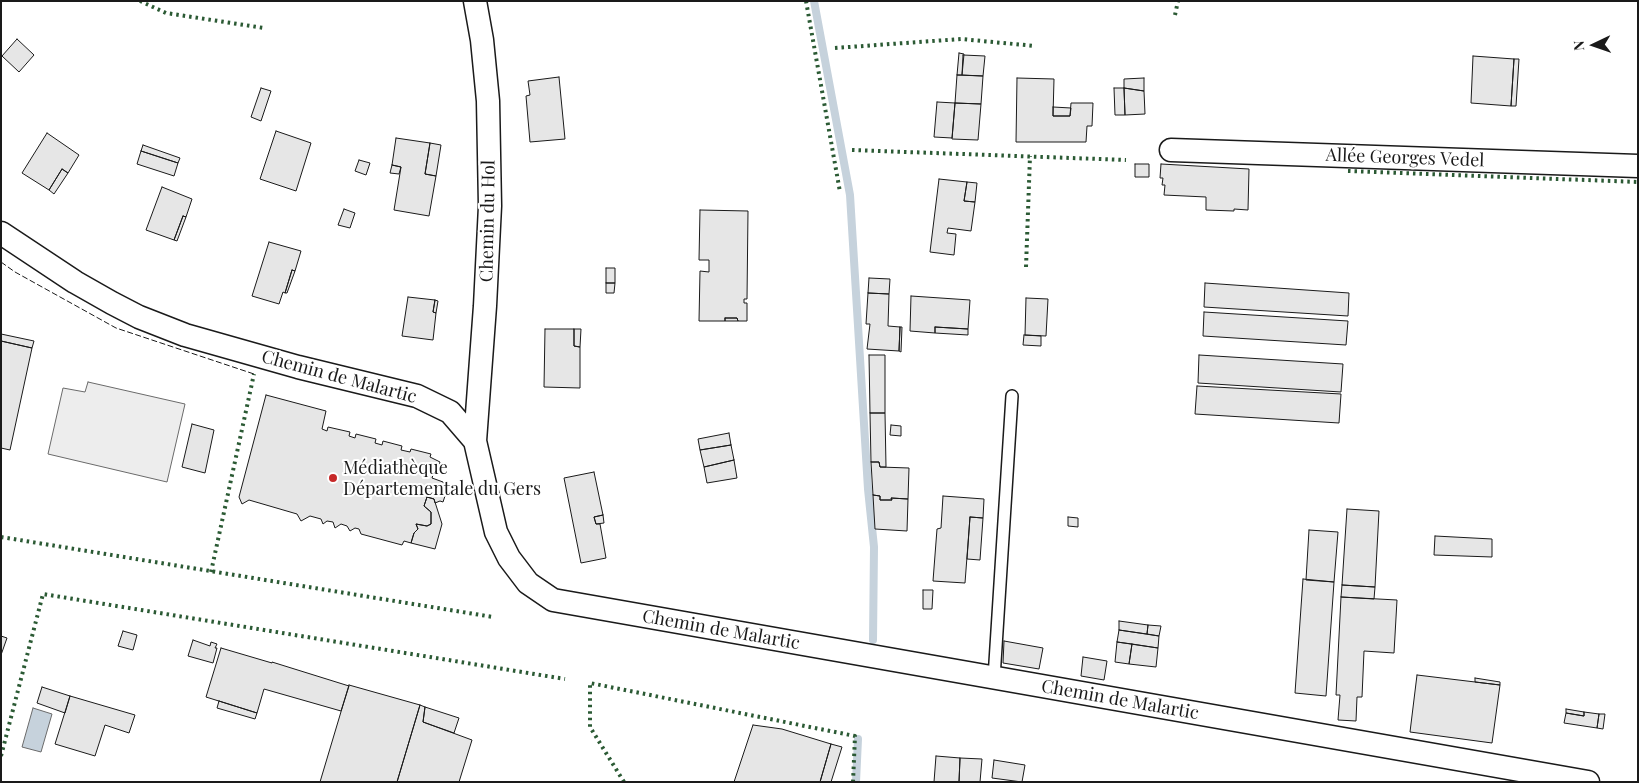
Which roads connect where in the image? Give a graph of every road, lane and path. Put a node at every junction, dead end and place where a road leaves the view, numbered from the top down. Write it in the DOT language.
graph roads {
  1 [pos="475,1"];
  2 [pos="1171,150"];
  3 [pos="1638,166"];
  4 [pos="1,233"];
  5 [pos="1012,396"];
  6 [pos="475,441"];
  7 [pos="994,678"];
  8 [pos="1588,782"];
  1 -- 6 [label="street, Chemin du Hol"];
  2 -- 3 [label="street, Allée Georges Vedel"];
  4 -- 6 [label="street, Chemin de Malartic"];
  5 -- 7 [label="lane"];
  6 -- 7 [label="street, Chemin de Malartic"];
  7 -- 8 [label="street, Chemin de Malartic"];
}
